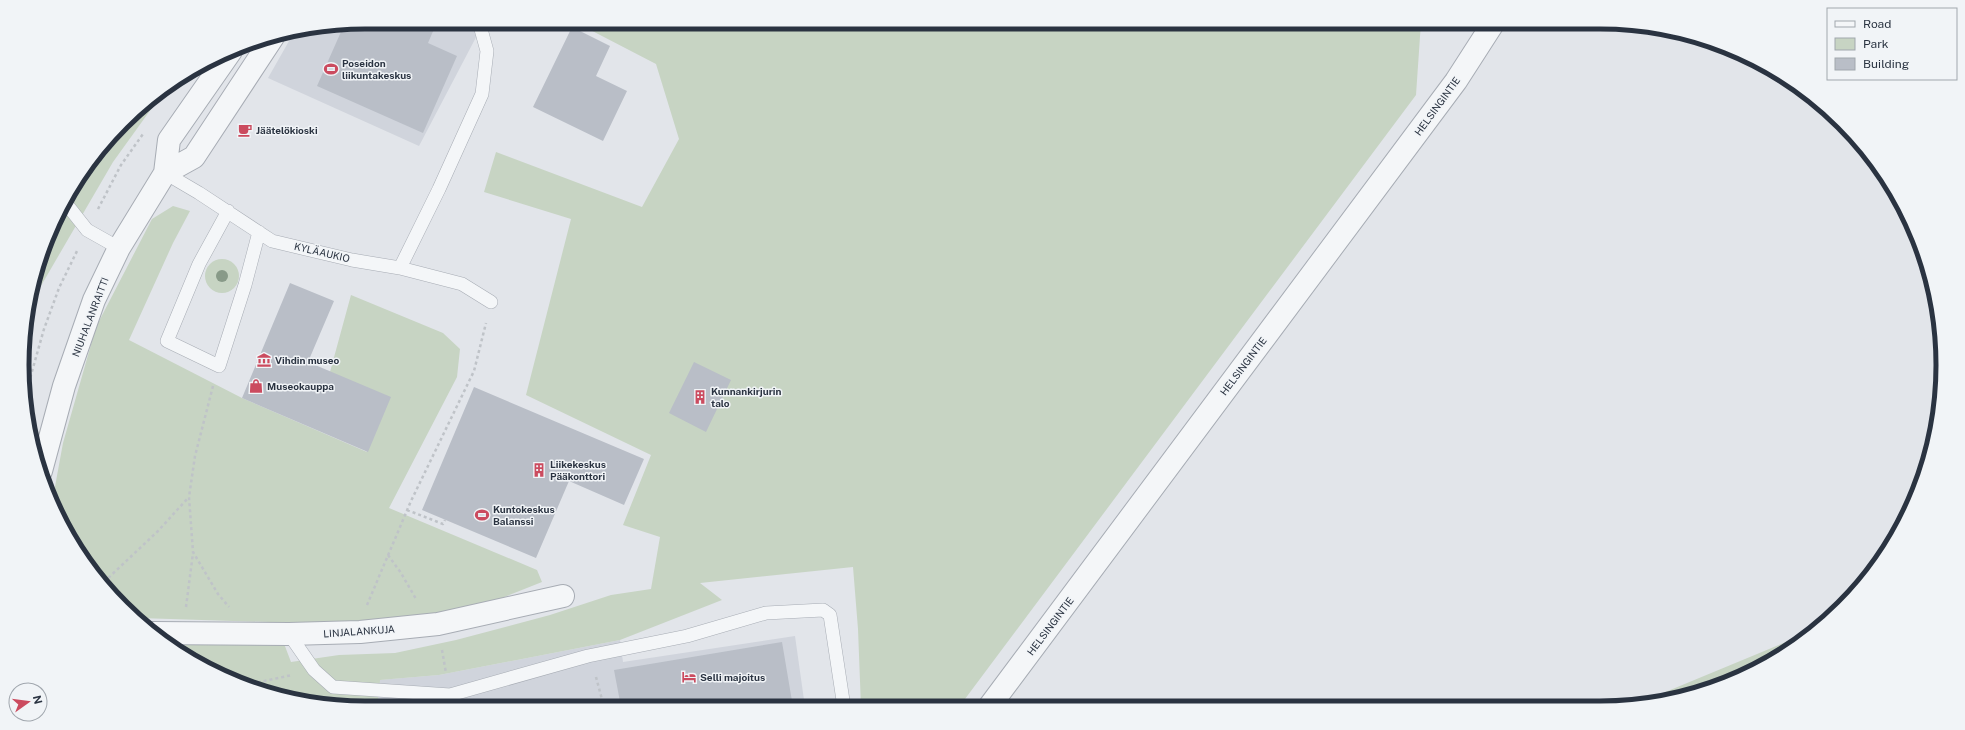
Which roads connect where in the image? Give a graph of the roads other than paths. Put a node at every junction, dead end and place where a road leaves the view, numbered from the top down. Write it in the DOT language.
graph roads {
  1 [pos="481,29"];
  2 [pos="1489,29"];
  3 [pos="270,43"];
  4 [pos="223,61"];
  5 [pos="165,174"];
  6 [pos="69,207"];
  7 [pos="228,211"];
  8 [pos="259,232"];
  9 [pos="119,248"];
  10 [pos="400,268"];
  11 [pos="491,302"];
  12 [pos="43,461"];
  13 [pos="563,596"];
  14 [pos="162,633"];
  15 [pos="288,634"];
  16 [pos="843,701"];
  17 [pos="993,701"];
  1 -- 10 [label="lane"];
  2 -- 17 [label="street, HELSINGINTIE"];
  3 -- 5 [label="street, NIUHALANRAITTI"];
  4 -- 5 [label="street, NIUHALANRAITTI"];
  5 -- 7 [label="lane, KYLÄAUKIO"];
  5 -- 9 [label="street, NIUHALANRAITTI"];
  6 -- 9 [label="lane"];
  7 -- 8 [label="lane, KYLÄAUKIO"];
  7 -- 8 [label="lane"];
  8 -- 10 [label="lane, KYLÄAUKIO"];
  9 -- 12 [label="street, NIUHALANRAITTI"];
  10 -- 11 [label="lane, KYLÄAUKIO"];
  13 -- 15 [label="street, LINJALANKUJA"];
  14 -- 15 [label="street, LINJALANKUJA"];
  15 -- 16 [label="lane"];
}
